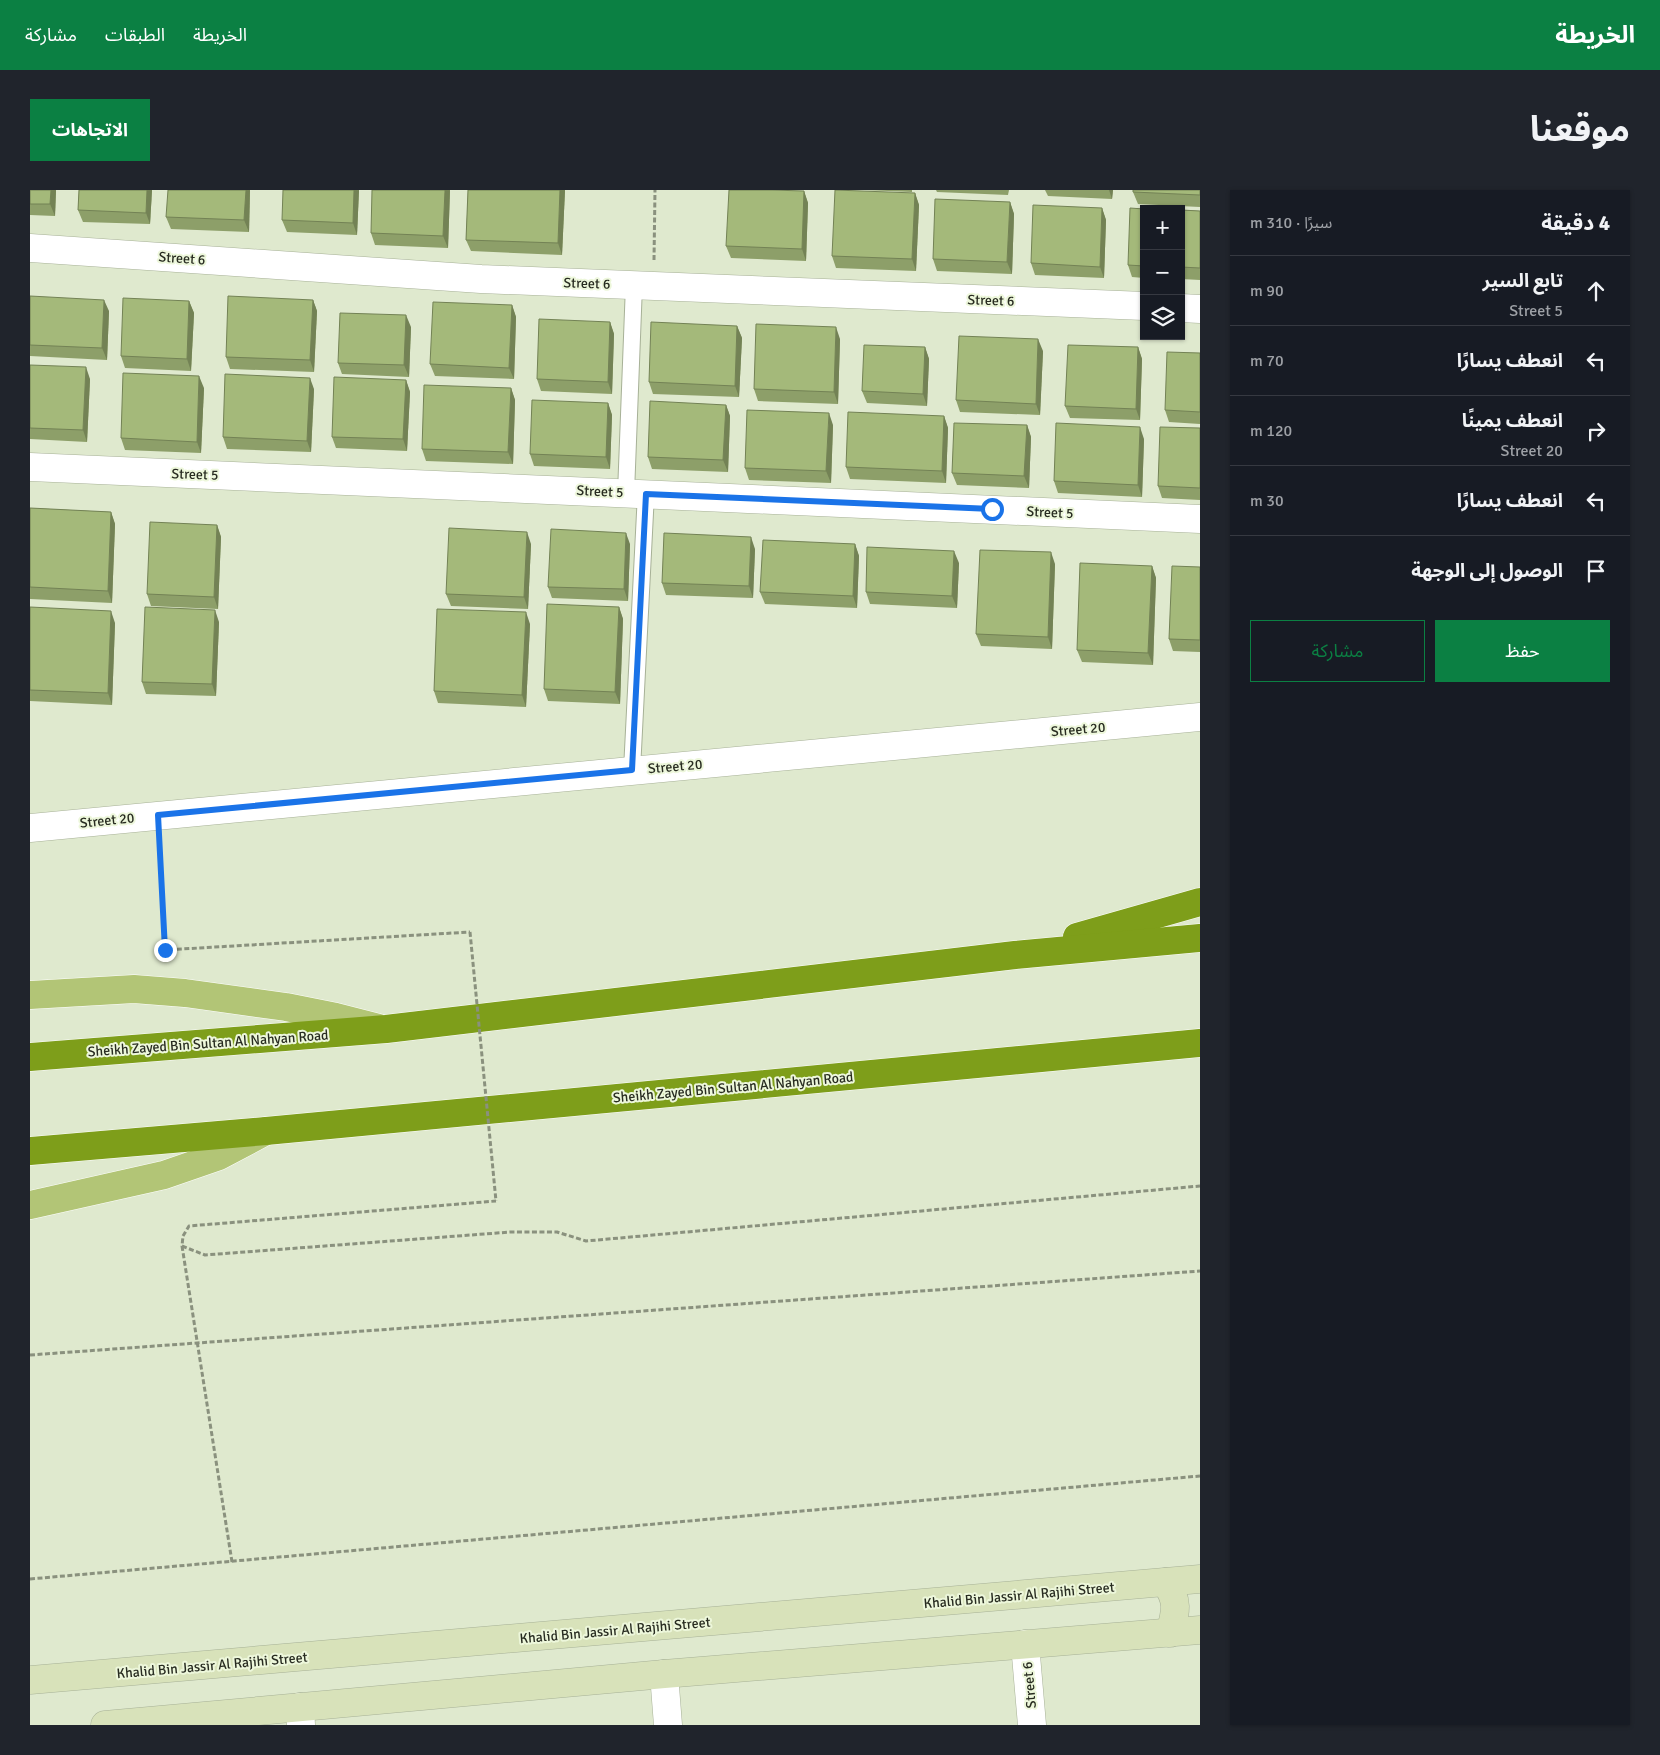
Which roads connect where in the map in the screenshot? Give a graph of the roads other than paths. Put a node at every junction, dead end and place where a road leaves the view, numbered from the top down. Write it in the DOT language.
graph roads {
  1 [pos="30,248"];
  2 [pos="644,285"];
  3 [pos="1140,306"];
  4 [pos="1185,308"];
  5 [pos="1200,309"];
  6 [pos="30,467"];
  7 [pos="636,493"];
  8 [pos="1200,519"];
  9 [pos="1200,717"];
  10 [pos="632,770"];
  11 [pos="30,828"];
  12 [pos="1200,902"];
  13 [pos="1200,938"];
  14 [pos="1015,956"];
  15 [pos="30,996"];
  16 [pos="386,1029"];
  17 [pos="1200,1043"];
  18 [pos="30,1057"];
  19 [pos="266,1131"];
  20 [pos="30,1151"];
  21 [pos="30,1205"];
  22 [pos="1200,1579"];
  23 [pos="1165,1582"];
  24 [pos="1200,1630"];
  25 [pos="1170,1632"];
  26 [pos="1025,1644"];
  27 [pos="664,1674"];
  28 [pos="30,1680"];
  29 [pos="300,1716"];
  30 [pos="105,1725"];
  31 [pos="668,1725"];
  32 [pos="1032,1725"];
  1 -- 2 [label="street, Street 6"];
  2 -- 3 [label="street, Street 6"];
  2 -- 7 [label="lane"];
  4 -- 5 [label="street"];
  6 -- 7 [label="street, Street 5"];
  7 -- 8 [label="street, Street 5"];
  7 -- 10 [label="lane"];
  9 -- 10 [label="street, Street 20"];
  10 -- 11 [label="street, Street 20"];
  12 -- 14 [label="highway"];
  13 -- 14 [label="highway, Sheikh Zayed Bin Sultan Al Nahyan Road"];
  14 -- 16 [label="highway, Sheikh Zayed Bin Sultan Al Nahyan Road"];
  15 -- 16 [label="main road, Sheikh Zayed Bin Sultan Al Nahyan Road"];
  16 -- 18 [label="highway, Sheikh Zayed Bin Sultan Al Nahyan Road"];
  17 -- 19 [label="highway, Sheikh Zayed Bin Sultan Al Nahyan Road"];
  19 -- 20 [label="highway, Sheikh Zayed Bin Sultan Al Nahyan Road"];
  19 -- 21 [label="main road, Sheikh Zayed Bin Sultan Al Nahyan Road"];
  22 -- 23 [label="street, Khalid Bin Jassir Al Rajihi Street"];
  23 -- 25 [label="street"];
  23 -- 28 [label="street, Khalid Bin Jassir Al Rajihi Street"];
  24 -- 25 [label="street"];
  25 -- 26 [label="street"];
  26 -- 27 [label="street"];
  26 -- 32 [label="street, Street 6"];
  27 -- 29 [label="street"];
  27 -- 31 [label="street"];
  29 -- 30 [label="street"];
}
